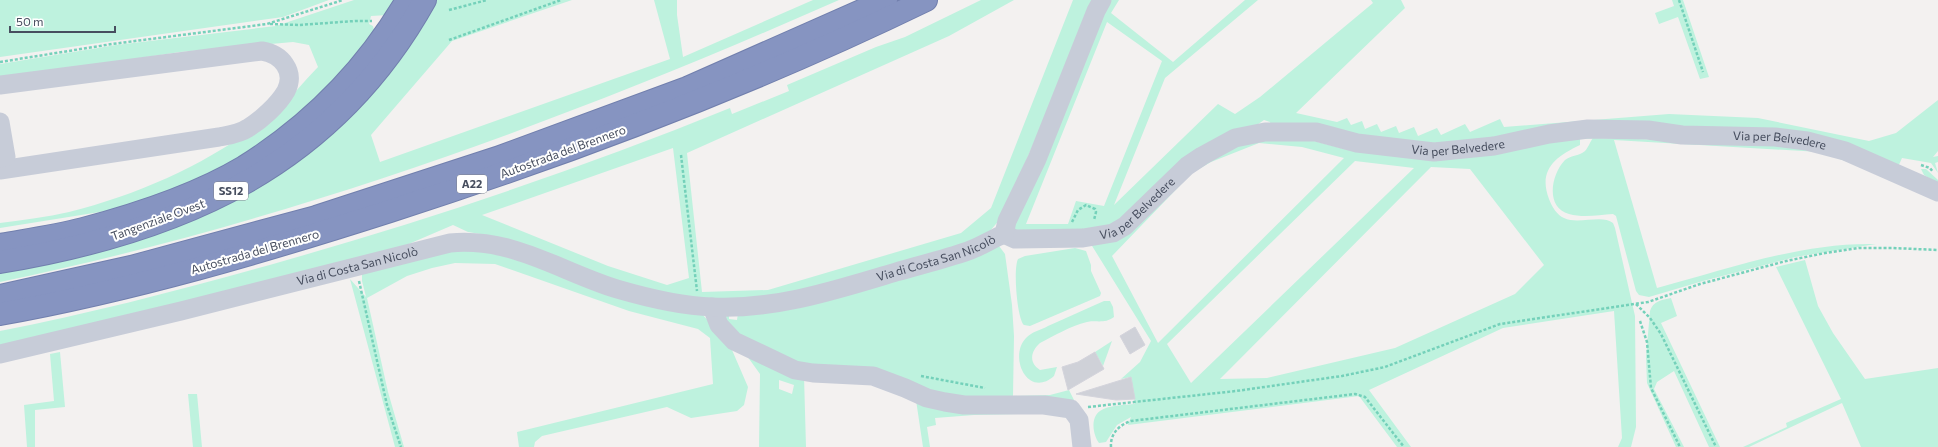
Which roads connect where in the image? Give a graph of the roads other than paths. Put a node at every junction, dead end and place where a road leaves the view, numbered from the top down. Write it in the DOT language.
graph roads {
  1 [pos="407,0"];
  2 [pos="425,0"];
  3 [pos="886,0"];
  4 [pos="926,0"];
  5 [pos="1102,0"];
  6 [pos="398,26"];
  7 [pos="0,85"];
  8 [pos="0,122"];
  9 [pos="0,158"];
  10 [pos="0,170"];
  11 [pos="1938,192"];
  12 [pos="120,219"];
  13 [pos="0,232"];
  14 [pos="1004,234"];
  15 [pos="0,245"];
  16 [pos="0,262"];
  17 [pos="0,296"];
  18 [pos="705,306"];
  19 [pos="0,314"];
  20 [pos="0,354"];
  21 [pos="1082,447"];
  1 -- 6 [label="highway, Tangenziale Ovest / SS12"];
  2 -- 6 [label="highway, Tangenziale Ovest / SS12"];
  3 -- 17 [label="highway, Autostrada del Brennero / A22"];
  4 -- 19 [label="highway, Autostrada del Brennero / A22"];
  5 -- 14 [label="street, Via di Costa San Nicolò"];
  6 -- 12 [label="highway, Tangenziale Ovest / SS12"];
  6 -- 16 [label="highway, Tangenziale Ovest / SS12"];
  7 -- 10 [label="street"];
  8 -- 9 [label="street"];
  11 -- 14 [label="street, Via per Belvedere"];
  12 -- 13 [label="highway"];
  12 -- 15 [label="highway, Tangenziale Ovest / SS12"];
  14 -- 18 [label="street, Via di Costa San Nicolò"];
  18 -- 20 [label="street, Via di Costa San Nicolò"];
  18 -- 21 [label="street"];
}
